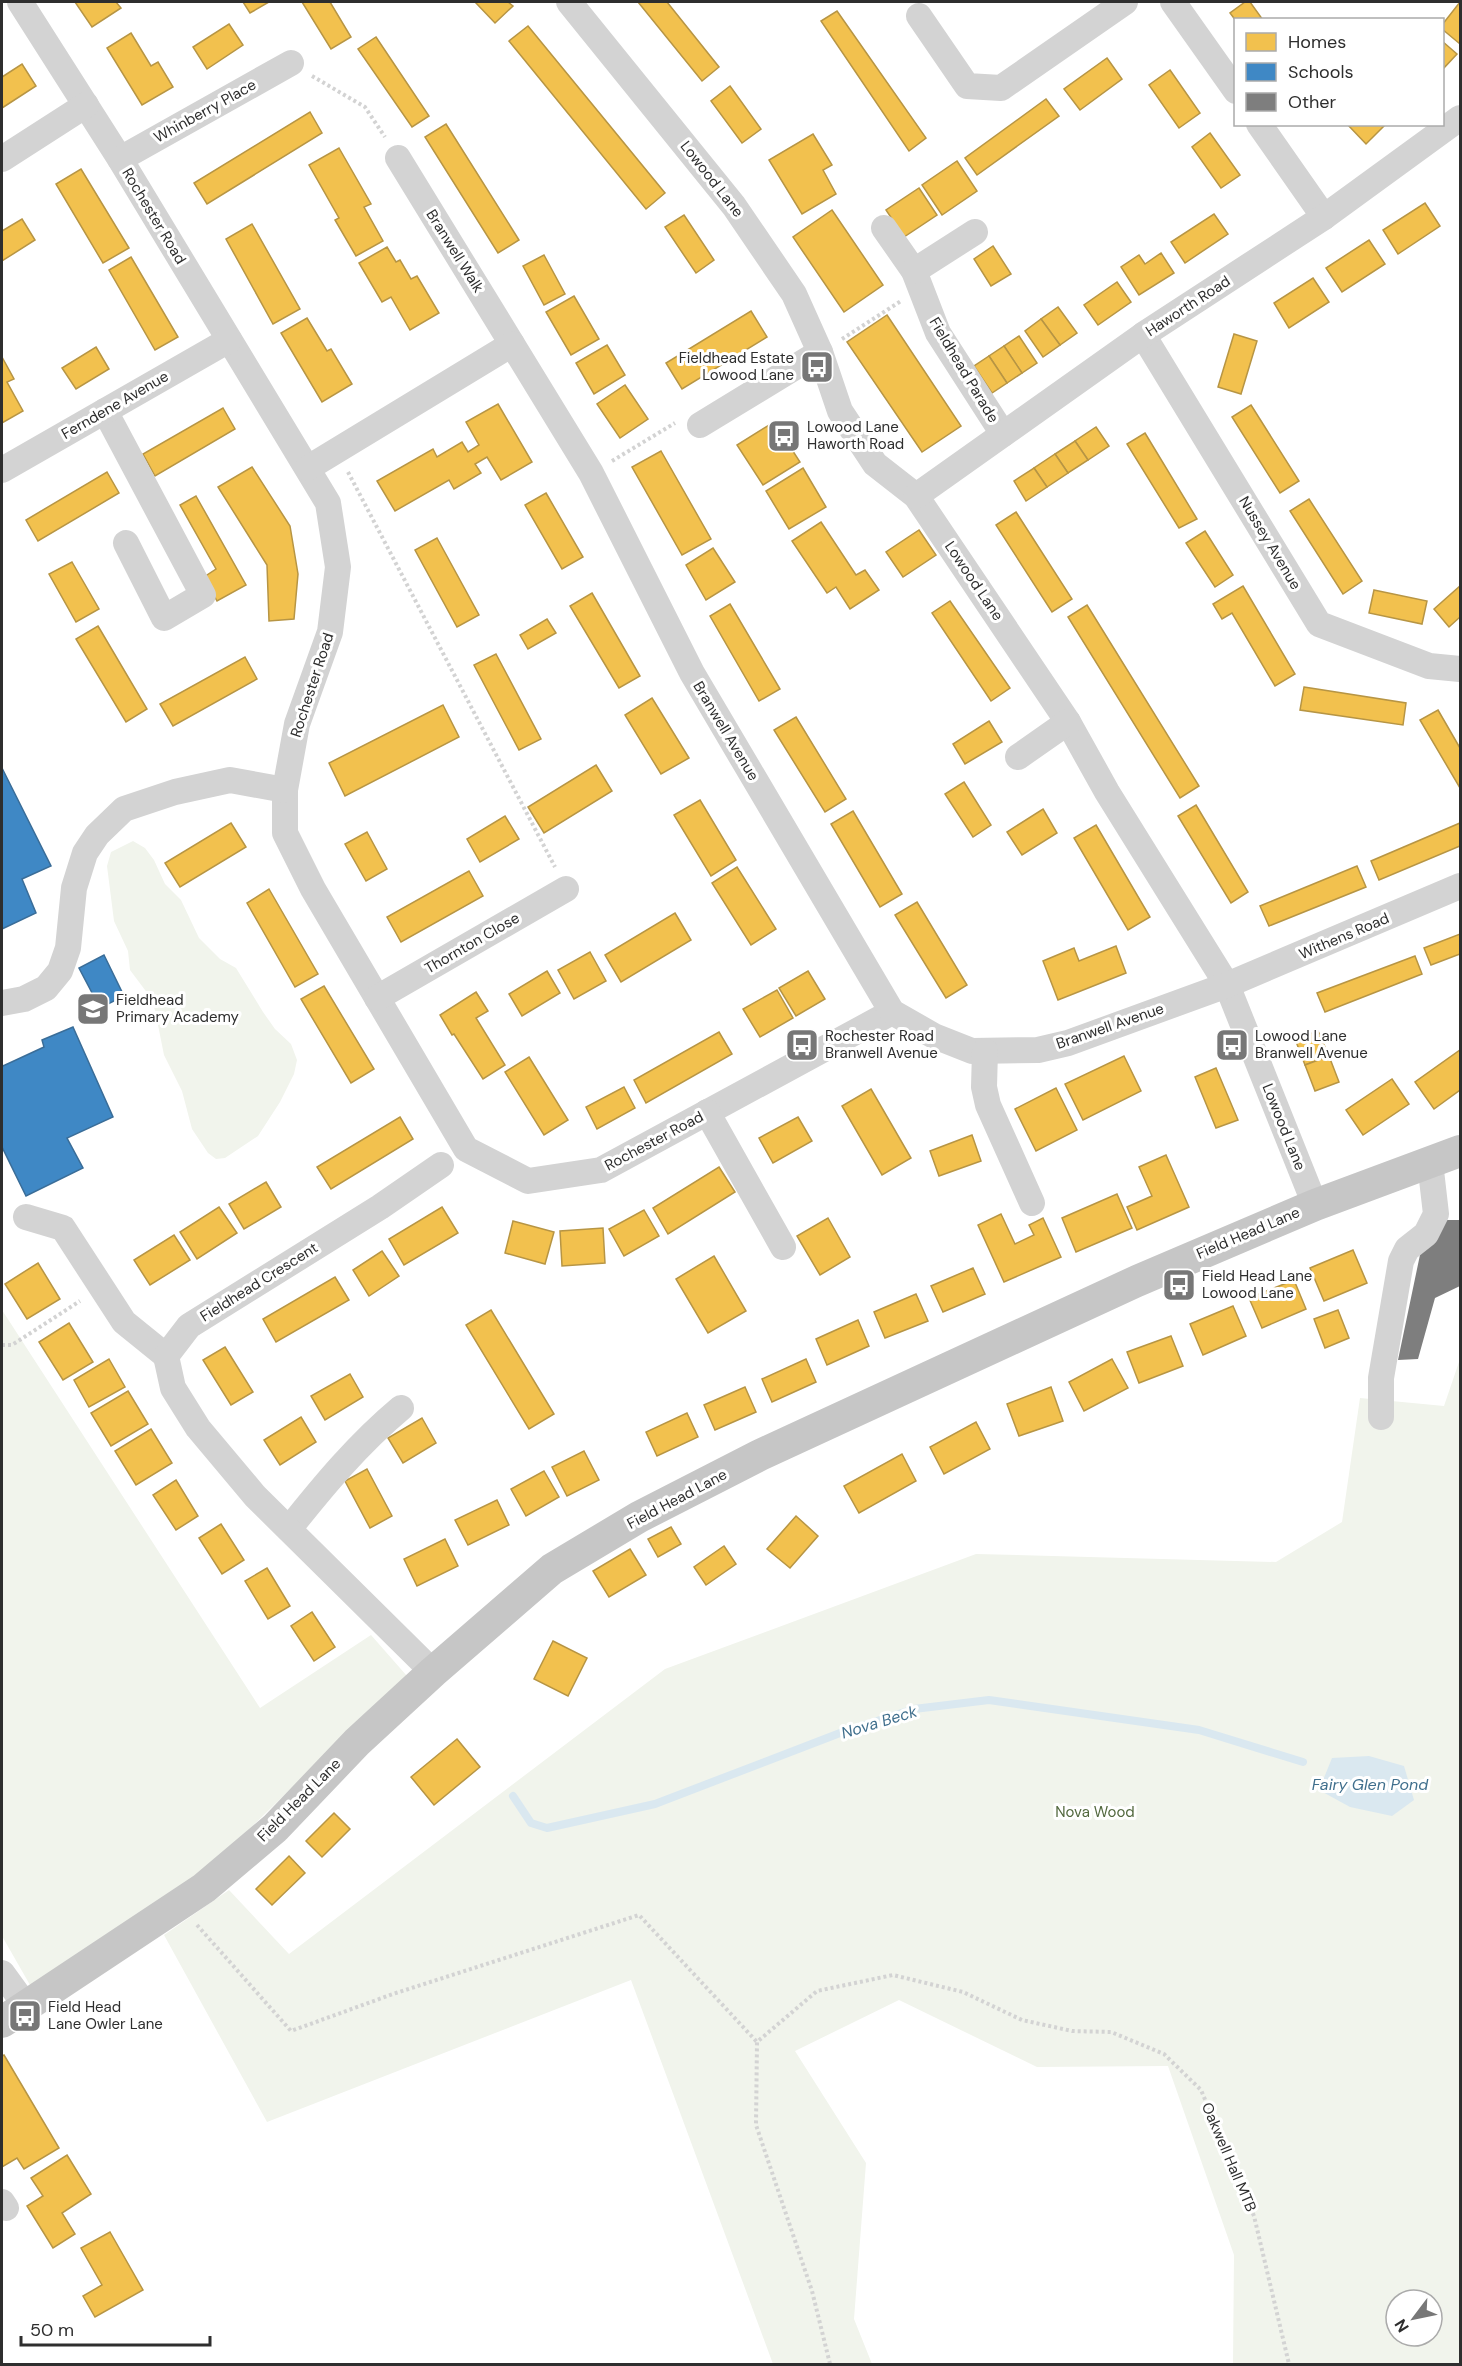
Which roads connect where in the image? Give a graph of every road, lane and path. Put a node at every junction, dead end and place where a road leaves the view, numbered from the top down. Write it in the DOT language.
graph roads {
  1 [pos="20,2"];
  2 [pos="569,2"];
  3 [pos="1125,2"];
  4 [pos="1173,2"];
  5 [pos="919,16"];
  6 [pos="291,63"];
  7 [pos="1234,88"];
  8 [pos="86,105"];
  9 [pos="1461,118"];
  10 [pos="1260,126"];
  11 [pos="398,158"];
  12 [pos="2,159"];
  13 [pos="120,159"];
  14 [pos="1324,217"];
  15 [pos="884,228"];
  16 [pos="975,232"];
  17 [pos="917,280"];
  18 [pos="1143,335"];
  19 [pos="229,340"];
  20 [pos="512,344"];
  21 [pos="820,352"];
  22 [pos="105,411"];
  23 [pos="700,425"];
  24 [pos="1003,434"];
  25 [pos="337,450"];
  26 [pos="308,468"];
  27 [pos="2,470"];
  28 [pos="591,473"];
  29 [pos="916,496"];
  30 [pos="126,543"];
  31 [pos="1461,669"];
  32 [pos="1068,722"];
  33 [pos="1018,757"];
  34 [pos="285,790"];
  35 [pos="1461,886"];
  36 [pos="566,889"];
  37 [pos="1227,986"];
  38 [pos="377,998"];
  39 [pos="2,1003"];
  40 [pos="892,1012"];
  41 [pos="985,1051"];
  42 [pos="707,1112"];
  43 [pos="1461,1151"];
  44 [pos="1430,1162"];
  45 [pos="441,1165"];
  46 [pos="1032,1203"];
  47 [pos="1315,1205"];
  48 [pos="26,1217"];
  49 [pos="783,1246"];
  50 [pos="101,1287"];
  51 [pos="2,1345"];
  52 [pos="166,1356"];
  53 [pos="401,1408"];
  54 [pos="1381,1417"];
  55 [pos="289,1529"];
  56 [pos="433,1672"];
  57 [pos="179,1905"];
  58 [pos="2,1973"];
  59 [pos="14,2014"];
  60 [pos="757,2042"];
  61 [pos="2,2202"];
  62 [pos="2,2207"];
  63 [pos="830,2364"];
  64 [pos="1289,2364"];
  1 -- 8 [label="street, Rochester Road"];
  2 -- 21 [label="street, Lowood Lane"];
  3 -- 5 [label="street"];
  4 -- 7 [label="street"];
  6 -- 11 [label="path"];
  6 -- 13 [label="street, Whinberry Place"];
  8 -- 12 [label="street"];
  8 -- 13 [label="street, Rochester Road"];
  9 -- 14 [label="street, Haworth Road"];
  10 -- 14 [label="street"];
  11 -- 20 [label="street, Branwell Walk"];
  13 -- 19 [label="street, Rochester Road"];
  14 -- 18 [label="street, Haworth Road"];
  15 -- 17 [label="street, Fieldhead Parade"];
  16 -- 17 [label="street"];
  17 -- 21 [label="path"];
  17 -- 24 [label="street, Fieldhead Parade"];
  18 -- 24 [label="street, Haworth Road"];
  18 -- 31 [label="street, Nussey Avenue"];
  19 -- 22 [label="street, Ferndene Avenue"];
  19 -- 26 [label="street, Rochester Road"];
  20 -- 25 [label="street"];
  20 -- 28 [label="street, Branwell Avenue"];
  21 -- 23 [label="street"];
  21 -- 29 [label="street, Lowood Lane"];
  22 -- 27 [label="street, Ferndene Avenue"];
  22 -- 30 [label="street"];
  23 -- 28 [label="path"];
  24 -- 29 [label="street, Haworth Road"];
  25 -- 26 [label="street"];
  25 -- 36 [label="path"];
  26 -- 34 [label="street, Rochester Road"];
  28 -- 40 [label="street, Branwell Avenue"];
  29 -- 32 [label="street, Lowood Lane"];
  32 -- 33 [label="street"];
  32 -- 37 [label="street, Lowood Lane"];
  34 -- 38 [label="street, Rochester Road"];
  34 -- 39 [label="street"];
  35 -- 37 [label="street, Withens Road"];
  36 -- 38 [label="street, Thornton Close"];
  37 -- 41 [label="street, Branwell Avenue"];
  37 -- 47 [label="street, Lowood Lane"];
  38 -- 42 [label="street, Rochester Road"];
  40 -- 41 [label="street, Branwell Avenue"];
  40 -- 42 [label="street, Rochester Road"];
  41 -- 46 [label="street"];
  42 -- 49 [label="street"];
  43 -- 44 [label="main road, Field Head Lane"];
  44 -- 47 [label="main road, Field Head Lane"];
  44 -- 54 [label="street"];
  45 -- 52 [label="street, Fieldhead Crescent"];
  47 -- 56 [label="main road, Field Head Lane"];
  48 -- 50 [label="street"];
  50 -- 51 [label="path"];
  50 -- 52 [label="street"];
  52 -- 55 [label="street"];
  53 -- 55 [label="street"];
  55 -- 56 [label="street"];
  56 -- 57 [label="main road, Field Head Lane"];
  57 -- 59 [label="main road, Field Head Lane"];
  57 -- 60 [label="path"];
  58 -- 59 [label="street"];
  60 -- 63 [label="path"];
  60 -- 64 [label="path, Oakwell Hall MTB"];
  61 -- 62 [label="street"];
}
